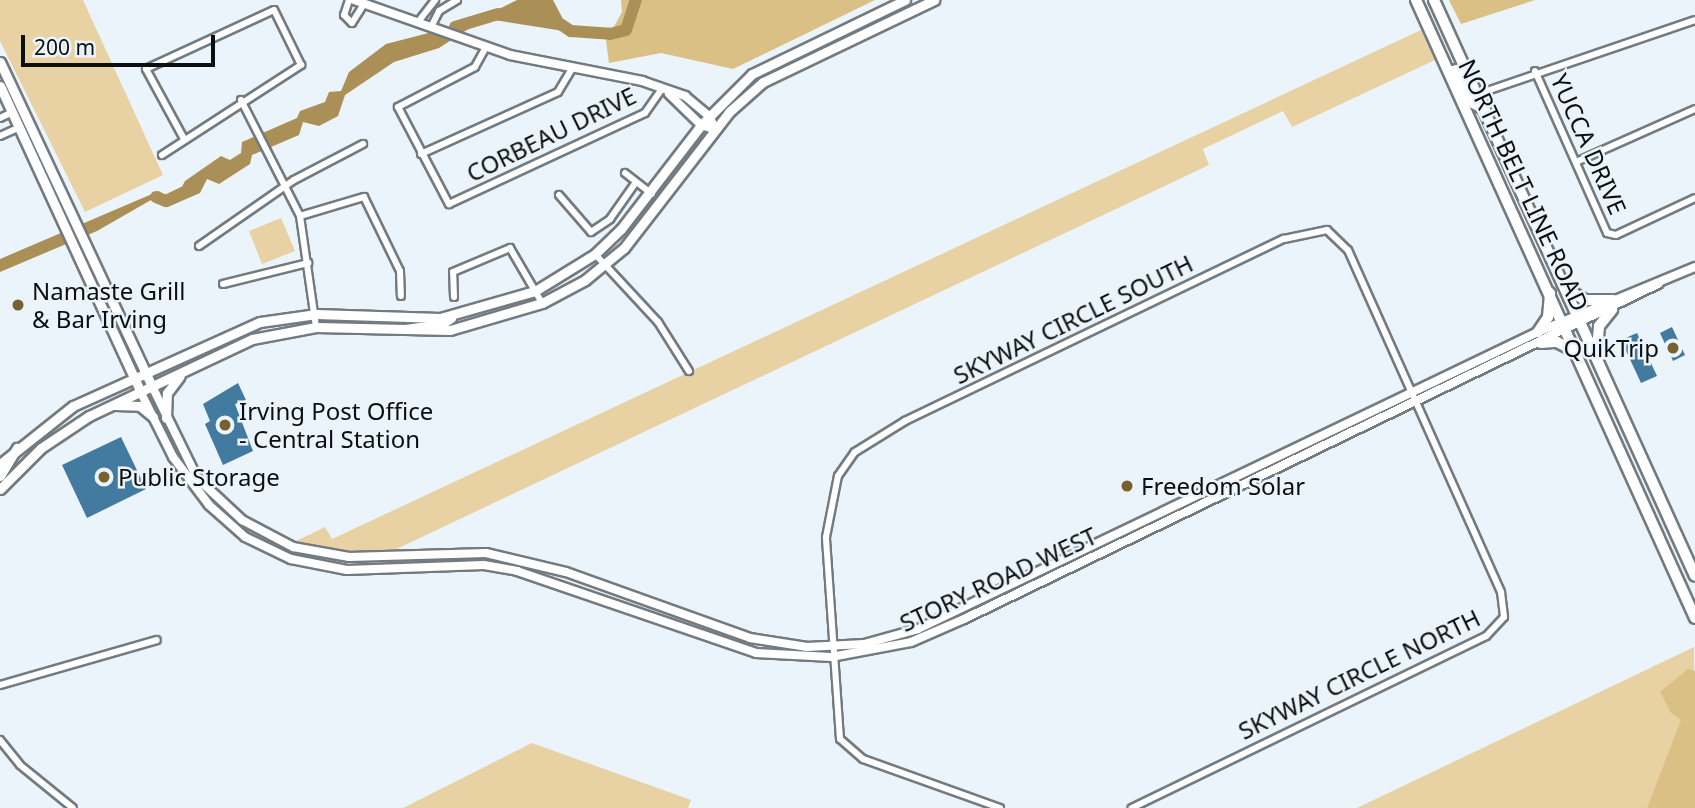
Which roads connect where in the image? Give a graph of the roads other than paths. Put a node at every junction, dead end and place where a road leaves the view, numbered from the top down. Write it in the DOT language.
graph roads {
  1 [pos="351,0"];
  2 [pos="435,0"];
  3 [pos="457,0"];
  4 [pos="905,0"];
  5 [pos="933,0"];
  6 [pos="1416,0"];
  7 [pos="1434,0"];
  8 [pos="364,4"];
  9 [pos="1695,20"];
  10 [pos="418,22"];
  11 [pos="431,27"];
  12 [pos="486,47"];
  13 [pos="0,62"];
  14 [pos="573,67"];
  15 [pos="1535,71"];
  16 [pos="1450,72"];
  17 [pos="4,78"];
  18 [pos="0,86"];
  19 [pos="666,91"];
  20 [pos="1478,94"];
  21 [pos="241,100"];
  22 [pos="24,107"];
  23 [pos="1695,109"];
  24 [pos="1485,110"];
  25 [pos="13,112"];
  26 [pos="709,116"];
  27 [pos="0,118"];
  28 [pos="31,122"];
  29 [pos="701,125"];
  30 [pos="20,127"];
  31 [pos="716,130"];
  32 [pos="0,136"];
  33 [pos="184,139"];
  34 [pos="363,144"];
  35 [pos="421,154"];
  36 [pos="163,155"];
  37 [pos="1576,162"];
  38 [pos="625,173"];
  39 [pos="636,182"];
  40 [pos="286,187"];
  41 [pos="653,194"];
  42 [pos="559,195"];
  43 [pos="1695,198"];
  44 [pos="300,216"];
  45 [pos="200,246"];
  46 [pos="595,254"];
  47 [pos="308,263"];
  48 [pos="606,264"];
  49 [pos="1695,267"];
  50 [pos="223,284"];
  51 [pos="1568,289"];
  52 [pos="536,291"];
  53 [pos="1550,291"];
  54 [pos="401,296"];
  55 [pos="454,297"];
  56 [pos="114,303"];
  57 [pos="541,303"];
  58 [pos="1613,305"];
  59 [pos="103,308"];
  60 [pos="316,314"];
  61 [pos="452,316"];
  62 [pos="1581,319"];
  63 [pos="1566,326"];
  64 [pos="316,327"];
  65 [pos="403,332"];
  66 [pos="1540,337"];
  67 [pos="1578,353"];
  68 [pos="1600,362"];
  69 [pos="186,369"];
  70 [pos="145,371"];
  71 [pos="689,371"];
  72 [pos="133,377"];
  73 [pos="152,386"];
  74 [pos="140,391"];
  75 [pos="1411,393"];
  76 [pos="1416,403"];
  77 [pos="107,406"];
  78 [pos="153,416"];
  79 [pos="166,418"];
  80 [pos="16,448"];
  81 [pos="0,464"];
  82 [pos="0,476"];
  83 [pos="0,489"];
  84 [pos="221,504"];
  85 [pos="215,512"];
  86 [pos="349,557"];
  87 [pos="347,570"];
  88 [pos="1033,575"];
  89 [pos="1695,576"];
  90 [pos="1042,582"];
  91 [pos="974,603"];
  92 [pos="978,613"];
  93 [pos="1695,618"];
  94 [pos="157,640"];
  95 [pos="830,646"];
  96 [pos="831,657"];
  97 [pos="0,685"];
  98 [pos="0,740"];
  99 [pos="73,808"];
  100 [pos="1000,808"];
  101 [pos="1130,808"];
  1 -- 8 [label="street"];
  1 -- 8 [label="street"];
  2 -- 10 [label="street"];
  3 -- 11 [label="street"];
  4 -- 26 [label="main road"];
  5 -- 31 [label="main road"];
  6 -- 16 [label="main road, NORTH BELT LINE ROAD"];
  7 -- 20 [label="main road, NORTH BELT LINE ROAD"];
  8 -- 10 [label="street"];
  9 -- 15 [label="street"];
  10 -- 11 [label="street"];
  11 -- 12 [label="street"];
  12 -- 14 [label="street"];
  12 -- 35 [label="street"];
  13 -- 17 [label="main road"];
  14 -- 19 [label="street"];
  14 -- 35 [label="street"];
  15 -- 20 [label="street"];
  15 -- 37 [label="street, YUCCA DRIVE"];
  16 -- 24 [label="main road"];
  16 -- 53 [label="main road, NORTH BELT LINE ROAD"];
  17 -- 22 [label="main road"];
  18 -- 25 [label="main road"];
  19 -- 26 [label="street"];
  19 -- 29 [label="street"];
  19 -- 35 [label="street, CORBEAU DRIVE"];
  20 -- 24 [label="main road, NORTH BELT LINE ROAD"];
  21 -- 33 [label="street"];
  21 -- 33 [label="street"];
  21 -- 40 [label="street"];
  22 -- 25 [label="street"];
  22 -- 28 [label="main road"];
  23 -- 37 [label="street"];
  24 -- 51 [label="main road, NORTH BELT LINE ROAD"];
  25 -- 27 [label="street"];
  25 -- 30 [label="main road"];
  26 -- 29 [label="main road"];
  26 -- 31 [label="street"];
  28 -- 30 [label="street"];
  28 -- 56 [label="main road"];
  29 -- 31 [label="street"];
  29 -- 41 [label="main road"];
  30 -- 32 [label="street"];
  30 -- 59 [label="main road"];
  31 -- 48 [label="main road"];
  33 -- 36 [label="street"];
  34 -- 40 [label="street"];
  37 -- 43 [label="street, YUCCA DRIVE"];
  38 -- 39 [label="street"];
  39 -- 41 [label="street"];
  39 -- 42 [label="street"];
  40 -- 44 [label="street"];
  40 -- 45 [label="street"];
  41 -- 46 [label="main road"];
  44 -- 47 [label="street"];
  44 -- 54 [label="street"];
  46 -- 48 [label="street"];
  46 -- 52 [label="main road"];
  47 -- 50 [label="street"];
  47 -- 60 [label="street"];
  48 -- 57 [label="main road"];
  48 -- 71 [label="street"];
  49 -- 58 [label="street, STORY ROAD WEST"];
  51 -- 58 [label="main road"];
  51 -- 62 [label="main road, NORTH BELT LINE ROAD"];
  52 -- 55 [label="street"];
  52 -- 57 [label="street"];
  52 -- 61 [label="main road"];
  53 -- 63 [label="main road, NORTH BELT LINE ROAD"];
  53 -- 66 [label="main road"];
  56 -- 59 [label="main road"];
  56 -- 70 [label="main road"];
  57 -- 65 [label="main road"];
  58 -- 62 [label="street, STORY ROAD WEST"];
  58 -- 68 [label="main road"];
  59 -- 72 [label="main road"];
  60 -- 61 [label="main road"];
  60 -- 64 [label="street"];
  60 -- 70 [label="main road"];
  61 -- 65 [label="main road"];
  62 -- 63 [label="street, STORY ROAD WEST"];
  62 -- 68 [label="main road, NORTH BELT LINE ROAD"];
  63 -- 66 [label="street, STORY ROAD WEST"];
  63 -- 67 [label="main road, NORTH BELT LINE ROAD"];
  64 -- 65 [label="main road"];
  64 -- 69 [label="main road"];
  66 -- 67 [label="main road"];
  66 -- 75 [label="street, STORY ROAD WEST"];
  66 -- 76 [label="street, STORY ROAD WEST"];
  67 -- 93 [label="main road, NORTH BELT LINE ROAD"];
  68 -- 89 [label="main road, NORTH BELT LINE ROAD"];
  69 -- 73 [label="main road"];
  69 -- 79 [label="main road"];
  70 -- 72 [label="main road"];
  70 -- 73 [label="main road"];
  72 -- 74 [label="main road"];
  72 -- 80 [label="main road"];
  73 -- 74 [label="main road"];
  73 -- 79 [label="street, STORY ROAD WEST"];
  74 -- 77 [label="main road"];
  74 -- 78 [label="street, STORY ROAD WEST"];
  75 -- 76 [label="street, SKYWAY CIRCLE SOUTH"];
  75 -- 88 [label="street, STORY ROAD WEST"];
  75 -- 95 [label="street, SKYWAY CIRCLE SOUTH"];
  76 -- 90 [label="street, STORY ROAD WEST"];
  76 -- 101 [label="street, SKYWAY CIRCLE NORTH"];
  77 -- 78 [label="main road"];
  77 -- 83 [label="main road"];
  78 -- 85 [label="street, STORY ROAD WEST"];
  79 -- 84 [label="street, STORY ROAD WEST"];
  80 -- 81 [label="main road"];
  80 -- 82 [label="main road"];
  84 -- 85 [label="street"];
  84 -- 86 [label="street, STORY ROAD WEST"];
  85 -- 87 [label="street, STORY ROAD WEST"];
  86 -- 87 [label="street"];
  86 -- 95 [label="street, STORY ROAD WEST"];
  87 -- 96 [label="street, STORY ROAD WEST"];
  88 -- 90 [label="street"];
  88 -- 91 [label="street, STORY ROAD WEST"];
  90 -- 92 [label="street, STORY ROAD WEST"];
  91 -- 92 [label="street"];
  91 -- 95 [label="street, STORY ROAD WEST"];
  92 -- 96 [label="street, STORY ROAD WEST"];
  94 -- 97 [label="street"];
  95 -- 96 [label="street, SKYWAY CIRCLE SOUTH"];
  96 -- 100 [label="street"];
  98 -- 99 [label="street"];
}
